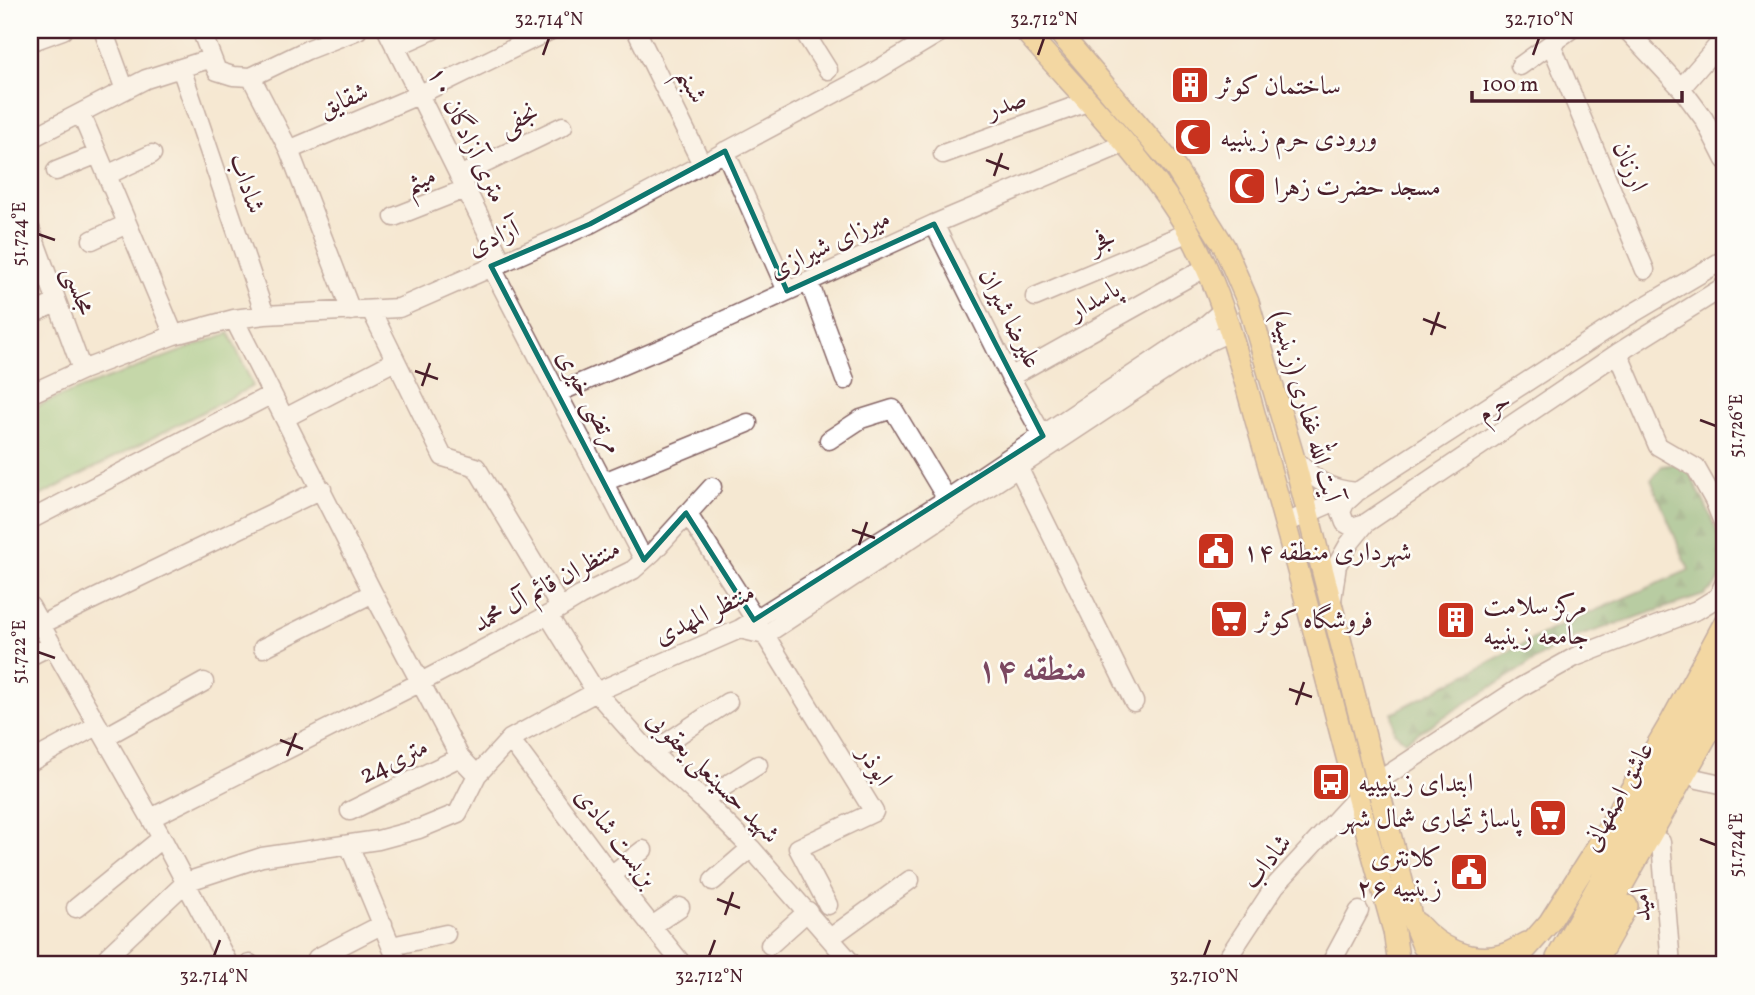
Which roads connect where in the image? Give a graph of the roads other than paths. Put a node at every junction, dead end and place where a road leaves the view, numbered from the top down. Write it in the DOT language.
graph roads {
  1 [pos="63,30"];
  2 [pos="103,30"];
  3 [pos="201,30"];
  4 [pos="358,30"];
  5 [pos="387,30"];
  6 [pos="433,30"];
  7 [pos="551,30"];
  8 [pos="636,30"];
  9 [pos="803,30"];
  10 [pos="944,30"];
  11 [pos="1024,30"];
  12 [pos="1057,30"];
  13 [pos="1570,30"];
  14 [pos="1627,30"];
  15 [pos="1725,37"];
  16 [pos="30,42"];
  17 [pos="1551,44"];
  18 [pos="395,47"];
  19 [pos="212,58"];
  20 [pos="1520,65"];
  21 [pos="181,68"];
  22 [pos="828,70"];
  23 [pos="251,77"];
  24 [pos="1681,88"];
  25 [pos="125,90"];
  26 [pos="418,95"];
  27 [pos="1087,102"];
  28 [pos="85,123"];
  29 [pos="563,125"];
  30 [pos="30,139"];
  31 [pos="1123,144"];
  32 [pos="289,150"];
  33 [pos="725,152"];
  34 [pos="943,153"];
  35 [pos="97,154"];
  36 [pos="152,154"];
  37 [pos="1725,160"];
  38 [pos="702,164"];
  39 [pos="56,171"];
  40 [pos="107,175"];
  41 [pos="462,182"];
  42 [pos="394,217"];
  43 [pos="127,223"];
  44 [pos="934,223"];
  45 [pos="30,228"];
  46 [pos="1189,232"];
  47 [pos="92,240"];
  48 [pos="1725,259"];
  49 [pos="496,264"];
  50 [pos="1205,268"];
  51 [pos="1645,270"];
  52 [pos="809,282"];
  53 [pos="1725,286"];
  54 [pos="787,292"];
  55 [pos="1035,297"];
  56 [pos="57,302"];
  57 [pos="39,310"];
  58 [pos="351,310"];
  59 [pos="372,310"];
  60 [pos="1222,311"];
  61 [pos="265,315"];
  62 [pos="234,319"];
  63 [pos="174,335"];
  64 [pos="1205,336"];
  65 [pos="1231,336"];
  66 [pos="1618,353"];
  67 [pos="395,361"];
  68 [pos="82,370"];
  69 [pos="1010,377"];
  70 [pos="845,380"];
  71 [pos="557,393"];
  72 [pos="30,394"];
  73 [pos="272,394"];
  74 [pos="285,418"];
  75 [pos="748,423"];
  76 [pos="1042,436"];
  77 [pos="829,440"];
  78 [pos="1294,459"];
  79 [pos="1015,462"];
  80 [pos="604,482"];
  81 [pos="712,487"];
  82 [pos="322,489"];
  83 [pos="1357,492"];
  84 [pos="950,505"];
  85 [pos="687,513"];
  86 [pos="1309,514"];
  87 [pos="30,520"];
  88 [pos="1286,523"];
  89 [pos="1366,523"];
  90 [pos="1725,527"];
  91 [pos="644,560"];
  92 [pos="1725,582"];
  93 [pos="373,593"];
  94 [pos="1331,603"];
  95 [pos="30,606"];
  96 [pos="1725,607"];
  97 [pos="554,611"];
  98 [pos="1725,622"];
  99 [pos="40,625"];
  100 [pos="753,628"];
  101 [pos="52,645"];
  102 [pos="264,648"];
  103 [pos="30,656"];
  104 [pos="1715,660"];
  105 [pos="204,681"];
  106 [pos="421,682"];
  107 [pos="596,692"];
  108 [pos="728,702"];
  109 [pos="1134,702"];
  110 [pos="1725,703"];
  111 [pos="101,731"];
  112 [pos="1725,732"];
  113 [pos="510,739"];
  114 [pos="651,753"];
  115 [pos="460,757"];
  116 [pos="30,762"];
  117 [pos="758,765"];
  118 [pos="477,775"];
  119 [pos="1698,779"];
  120 [pos="1377,782"];
  121 [pos="1725,785"];
  122 [pos="1357,797"];
  123 [pos="703,800"];
  124 [pos="350,811"];
  125 [pos="151,818"];
  126 [pos="162,838"];
  127 [pos="1661,842"];
  128 [pos="349,845"];
  129 [pos="751,848"];
  130 [pos="643,850"];
  131 [pos="611,875"];
  132 [pos="910,880"];
  133 [pos="713,881"];
  134 [pos="186,882"];
  135 [pos="828,905"];
  136 [pos="680,907"];
  137 [pos="76,908"];
  138 [pos="808,911"];
  139 [pos="1359,911"];
  140 [pos="1411,916"];
  141 [pos="1549,923"];
  142 [pos="383,924"];
  143 [pos="652,926"];
  144 [pos="446,934"];
  145 [pos="830,938"];
  146 [pos="1535,939"];
  147 [pos="770,945"];
  148 [pos="392,946"];
  149 [pos="317,958"];
  150 [pos="1596,961"];
  151 [pos="1567,962"];
  152 [pos="1434,963"];
  153 [pos="112,965"];
  154 [pos="229,965"];
  155 [pos="399,965"];
  156 [pos="683,965"];
  157 [pos="851,965"];
  158 [pos="1223,965"];
  159 [pos="1329,965"];
  160 [pos="1399,965"];
  161 [pos="1512,965"];
  162 [pos="1531,965"];
  163 [pos="1671,965"];
  1 -- 16 [label="street"];
  2 -- 25 [label="street"];
  3 -- 19 [label="street"];
  4 -- 23 [label="street"];
  5 -- 18 [label="street, ۱۰ متری آزادگان"];
  6 -- 18 [label="street"];
  7 -- 26 [label="street, شقایق"];
  8 -- 38 [label="street, شبنم"];
  9 -- 22 [label="street"];
  10 -- 33 [label="street, آزادی"];
  11 -- 27 [label="main road, آیت الله غفاری (زینبیه)"];
  12 -- 78 [label="main road, آیت الله غفاری (زینبیه)"];
  13 -- 17 [label="street"];
  14 -- 24 [label="street"];
  15 -- 24 [label="street"];
  17 -- 20 [label="street"];
  17 -- 51 [label="street, ارزنان"];
  18 -- 26 [label="street, ۱۰ متری آزادگان"];
  19 -- 21 [label="street"];
  19 -- 23 [label="street"];
  21 -- 25 [label="street"];
  21 -- 61 [label="street, شاداب"];
  23 -- 32 [label="street"];
  24 -- 37 [label="street"];
  25 -- 30 [label="street"];
  26 -- 32 [label="street, شقایق"];
  26 -- 41 [label="street, ۱۰ متری آزادگان"];
  27 -- 31 [label="main road, آیت الله غفاری (زینبیه)"];
  27 -- 34 [label="street, صدر"];
  28 -- 35 [label="street"];
  29 -- 41 [label="street, نجفی"];
  31 -- 44 [label="street, میرزای شیرازی"];
  31 -- 46 [label="main road, آیت الله غفاری (زینبیه)"];
  32 -- 58 [label="street"];
  33 -- 38 [label="street, آزادی"];
  33 -- 54 [label="street"];
  35 -- 39 [label="street"];
  35 -- 40 [label="street"];
  36 -- 40 [label="street"];
  38 -- 49 [label="street, آزادی"];
  40 -- 43 [label="street"];
  41 -- 42 [label="street, میثم"];
  41 -- 49 [label="street, ۱۰ متری آزادگان"];
  43 -- 47 [label="street"];
  43 -- 63 [label="street"];
  44 -- 52 [label="street, میرزای شیرازی"];
  44 -- 69 [label="street, علیرضا شیران"];
  45 -- 56 [label="street, مجلسی"];
  46 -- 50 [label="main road, آیت الله غفاری (زینبیه)"];
  46 -- 55 [label="street, فجر"];
  48 -- 83 [label="street, حرم"];
  49 -- 59 [label="street, آزادی"];
  49 -- 71 [label="street, مرتضی خیری"];
  50 -- 60 [label="main road, آیت الله غفاری (زینبیه)"];
  50 -- 69 [label="street, پاسدار"];
  52 -- 54 [label="street, میرزای شیرازی"];
  52 -- 70 [label="street"];
  53 -- 66 [label="street, حرم"];
  54 -- 71 [label="street, میرزای شیرازی"];
  56 -- 57 [label="street"];
  56 -- 68 [label="street, مجلسی"];
  58 -- 59 [label="street, آزادی"];
  58 -- 61 [label="street, آزادی"];
  59 -- 67 [label="street, شهید حسینعلی یعقوبی"];
  60 -- 64 [label="street, منتظر المهدی"];
  60 -- 65 [label="main road, آیت الله غفاری (زینبیه)"];
  61 -- 62 [label="street, آزادی"];
  62 -- 63 [label="street, آزادی"];
  62 -- 73 [label="street"];
  63 -- 68 [label="street, آزادی"];
  64 -- 65 [label="street"];
  64 -- 76 [label="street, منتظر المهدی"];
  64 -- 79 [label="street"];
  65 -- 88 [label="main road, آیت الله غفاری (زینبیه)"];
  66 -- 89 [label="street, حرم"];
  66 -- 90 [label="street"];
  67 -- 74 [label="street"];
  67 -- 97 [label="street, شهید حسینعلی یعقوبی"];
  68 -- 72 [label="street, آزادی"];
  69 -- 76 [label="street, علیرضا شیران"];
  71 -- 80 [label="street, مرتضی خیری"];
  73 -- 74 [label="street"];
  73 -- 87 [label="street"];
  74 -- 82 [label="street"];
  75 -- 80 [label="street"];
  76 -- 79 [label="street, منتظر المهدی"];
  77 -- 84 [label="street"];
  78 -- 83 [label="street"];
  78 -- 86 [label="main road, آیت الله غفاری (زینبیه)"];
  79 -- 84 [label="street, منتظر المهدی"];
  79 -- 109 [label="street"];
  80 -- 91 [label="street, مرتضی خیری"];
  81 -- 85 [label="street, منتظران قائم آل محمد"];
  82 -- 93 [label="street"];
  82 -- 99 [label="street"];
  83 -- 86 [label="street, حرم"];
  83 -- 89 [label="street"];
  84 -- 100 [label="street, منتظر المهدی"];
  85 -- 91 [label="street, منتظران قائم آل محمد"];
  85 -- 100 [label="street"];
  86 -- 88 [label="street, حرم"];
  86 -- 94 [label="main road, آیت الله غفاری (زینبیه)"];
  88 -- 122 [label="main road, آیت الله غفاری (زینبیه)"];
  89 -- 94 [label="street, حرم"];
  91 -- 97 [label="street, منتظران قائم آل محمد"];
  92 -- 120 [label="street"];
  93 -- 102 [label="street"];
  93 -- 106 [label="street"];
  94 -- 120 [label="main road, آیت الله غفاری (زینبیه)"];
  95 -- 99 [label="street"];
  96 -- 104 [label="street"];
  97 -- 106 [label="street, منتظران قائم آل محمد"];
  97 -- 107 [label="street, شهید حسینعلی یعقوبی"];
  98 -- 104 [label="main road"];
  99 -- 101 [label="street"];
  100 -- 107 [label="street, منتظر المهدی"];
  100 -- 135 [label="street, ابوذر"];
  101 -- 103 [label="street"];
  101 -- 111 [label="street"];
  104 -- 141 [label="main road"];
  104 -- 151 [label="main road, عاشق اصفهانی"];
  105 -- 111 [label="street"];
  106 -- 115 [label="street"];
  106 -- 125 [label="street, منتظران قائم آل محمد"];
  107 -- 113 [label="street, منتظر المهدی"];
  107 -- 114 [label="street, شهید حسینعلی یعقوبی"];
  108 -- 114 [label="street"];
  110 -- 151 [label="main road, عاشق اصفهانی"];
  111 -- 116 [label="street"];
  111 -- 125 [label="street"];
  112 -- 119 [label="main road"];
  113 -- 118 [label="street, منتظر المهدی"];
  113 -- 131 [label="street, بن‌بست شادی"];
  114 -- 123 [label="street, شهید حسینعلی یعقوبی"];
  115 -- 118 [label="street"];
  115 -- 124 [label="street, 24متری"];
  117 -- 123 [label="street"];
  118 -- 128 [label="street, منتظر المهدی"];
  119 -- 121 [label="street"];
  119 -- 127 [label="main road"];
  120 -- 140 [label="main road, آیت الله غفاری (زینبیه)"];
  122 -- 158 [label="street, شاداب"];
  122 -- 160 [label="main road, آیت الله غفاری (زینبیه)"];
  123 -- 129 [label="street, شهید حسینعلی یعقوبی"];
  125 -- 126 [label="street"];
  126 -- 134 [label="street"];
  126 -- 137 [label="street"];
  127 -- 150 [label="main road"];
  127 -- 163 [label="street, امید"];
  128 -- 134 [label="street, منتظر المهدی"];
  128 -- 142 [label="street"];
  129 -- 133 [label="street"];
  129 -- 138 [label="street, شهید حسینعلی یعقوبی"];
  130 -- 131 [label="street"];
  131 -- 143 [label="street, بن‌بست شادی"];
  132 -- 145 [label="street"];
  134 -- 153 [label="street"];
  134 -- 154 [label="street"];
  136 -- 143 [label="street"];
  138 -- 145 [label="street, شهید حسینعلی یعقوبی"];
  138 -- 147 [label="street"];
  139 -- 159 [label="street"];
  140 -- 146 [label="main road"];
  140 -- 152 [label="main road, آیت الله غفاری (زینبیه)"];
  141 -- 146 [label="main road"];
  141 -- 162 [label="main road"];
  142 -- 148 [label="street"];
  142 -- 149 [label="street"];
  143 -- 156 [label="street, بن‌بست شادی"];
  144 -- 148 [label="street"];
  145 -- 157 [label="street, شهید حسینعلی یعقوبی"];
  146 -- 161 [label="main road"];
  148 -- 155 [label="street"];
}
